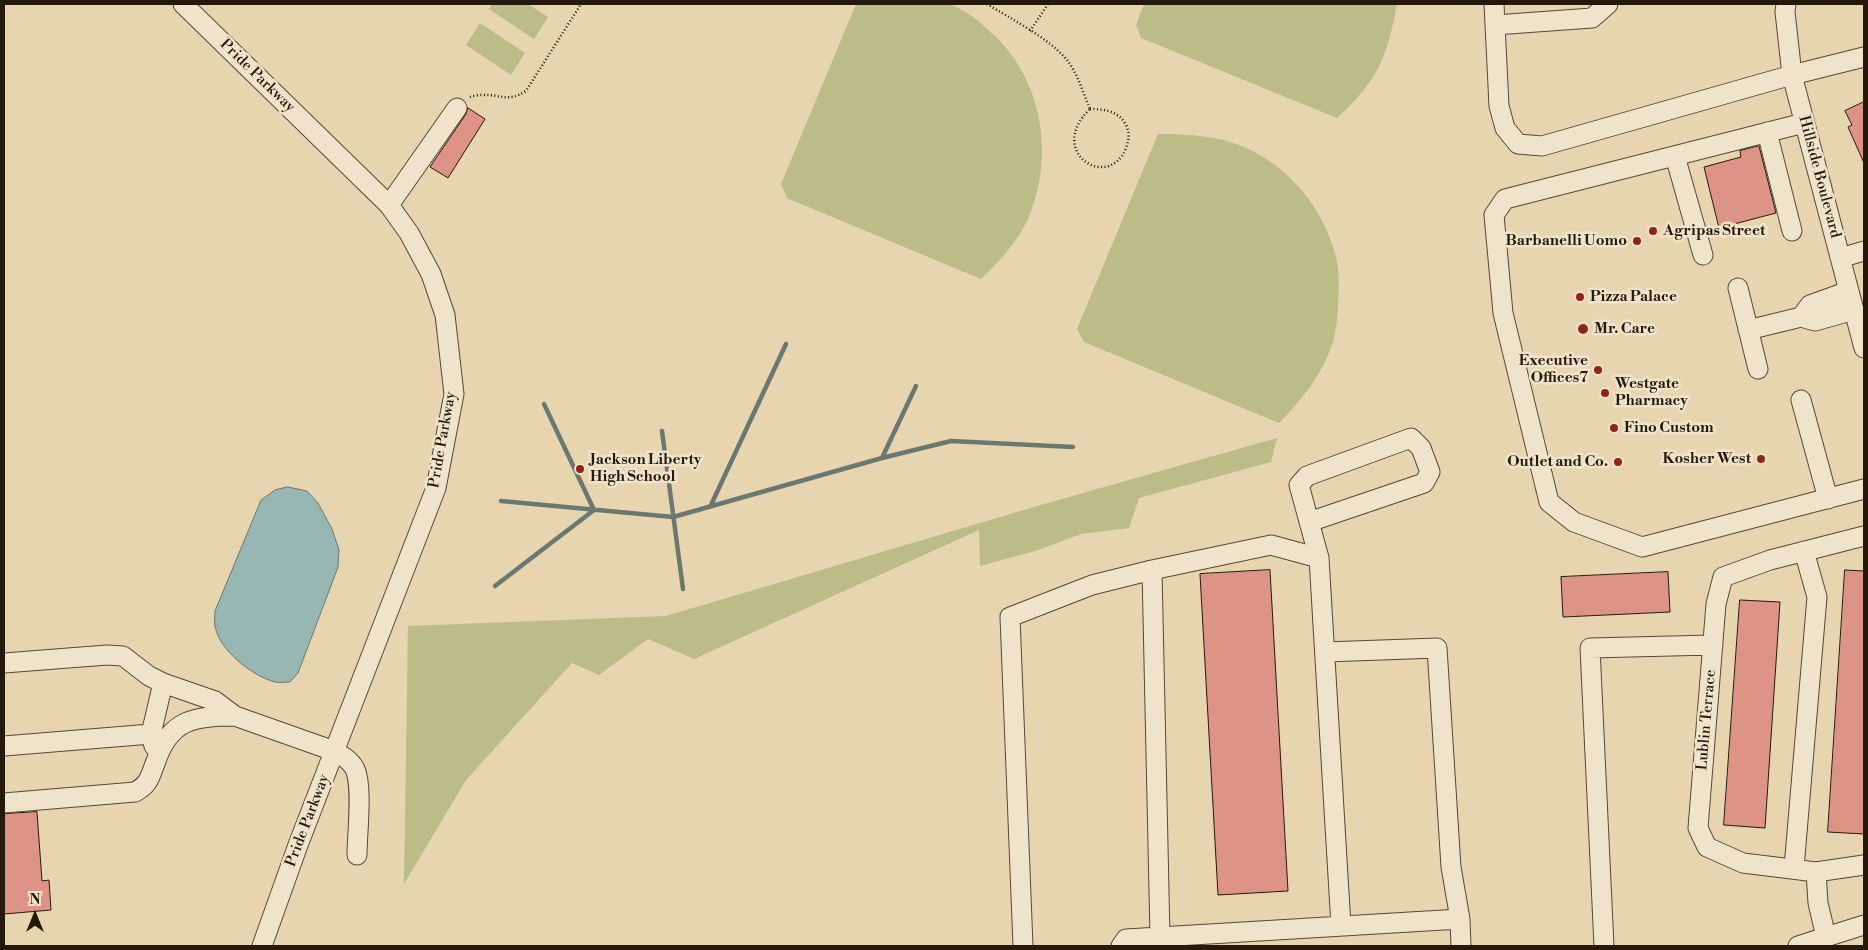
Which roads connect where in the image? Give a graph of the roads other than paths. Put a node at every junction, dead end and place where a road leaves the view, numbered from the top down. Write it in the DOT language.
graph roads {
  1 [pos="183,4"];
  2 [pos="1494,4"];
  3 [pos="1608,4"];
  4 [pos="1786,4"];
  5 [pos="1495,25"];
  6 [pos="1864,56"];
  7 [pos="1792,75"];
  8 [pos="457,108"];
  9 [pos="1804,123"];
  10 [pos="1767,132"];
  11 [pos="1675,156"];
  12 [pos="389,205"];
  13 [pos="1792,231"];
  14 [pos="1864,251"];
  15 [pos="1703,255"];
  16 [pos="1840,258"];
  17 [pos="1738,288"];
  18 [pos="1849,291"];
  19 [pos="1854,310"];
  20 [pos="1801,317"];
  21 [pos="1748,330"];
  22 [pos="1864,347"];
  23 [pos="1758,369"];
  24 [pos="1801,400"];
  25 [pos="1864,489"];
  26 [pos="1828,499"];
  27 [pos="1309,522"];
  28 [pos="1864,536"];
  29 [pos="1804,552"];
  30 [pos="1320,558"];
  31 [pos="1152,570"];
  32 [pos="1713,645"];
  33 [pos="1325,652"];
  34 [pos="4,663"];
  35 [pos="163,683"];
  36 [pos="235,716"];
  37 [pos="151,734"];
  38 [pos="4,746"];
  39 [pos="334,751"];
  40 [pos="156,760"];
  41 [pos="4,803"];
  42 [pos="357,855"];
  43 [pos="1864,865"];
  44 [pos="1794,868"];
  45 [pos="1816,872"];
  46 [pos="1460,919"];
  47 [pos="1864,925"];
  48 [pos="1341,926"];
  49 [pos="1160,937"];
  50 [pos="1826,937"];
  51 [pos="262,946"];
  52 [pos="1023,946"];
  53 [pos="1121,946"];
  54 [pos="1462,946"];
  55 [pos="1604,946"];
  56 [pos="1798,946"];
  1 -- 12 [label="street, Pride Parkway"];
  2 -- 5 [label="street"];
  3 -- 5 [label="street"];
  4 -- 7 [label="street, Hillside Boulevard"];
  5 -- 7 [label="street"];
  6 -- 7 [label="street"];
  7 -- 9 [label="street, Hillside Boulevard"];
  8 -- 12 [label="street"];
  9 -- 10 [label="street"];
  9 -- 16 [label="street, Hillside Boulevard"];
  10 -- 11 [label="street"];
  10 -- 13 [label="street"];
  11 -- 15 [label="street"];
  11 -- 26 [label="street"];
  12 -- 39 [label="street, Pride Parkway"];
  14 -- 16 [label="street"];
  16 -- 18 [label="street, Hillside Boulevard"];
  17 -- 21 [label="street"];
  18 -- 19 [label="street, Hillside Boulevard"];
  18 -- 20 [label="street"];
  19 -- 20 [label="street"];
  19 -- 22 [label="street, Hillside Boulevard"];
  20 -- 21 [label="street"];
  21 -- 23 [label="street"];
  24 -- 26 [label="street"];
  25 -- 26 [label="street"];
  27 -- 27 [label="street"];
  27 -- 30 [label="street"];
  28 -- 29 [label="street, Lublin Terrace"];
  29 -- 32 [label="street, Lublin Terrace"];
  29 -- 44 [label="street"];
  30 -- 31 [label="street"];
  30 -- 33 [label="street"];
  31 -- 49 [label="street"];
  31 -- 52 [label="street"];
  32 -- 44 [label="street, Lublin Terrace"];
  32 -- 55 [label="street"];
  33 -- 46 [label="street"];
  33 -- 48 [label="street"];
  34 -- 35 [label="street"];
  35 -- 36 [label="street"];
  35 -- 37 [label="street"];
  36 -- 39 [label="street"];
  36 -- 40 [label="street"];
  37 -- 38 [label="street"];
  37 -- 40 [label="street"];
  39 -- 42 [label="street"];
  39 -- 51 [label="street, Pride Parkway"];
  40 -- 41 [label="street"];
  43 -- 45 [label="street, Lublin Terrace"];
  44 -- 45 [label="street, Lublin Terrace"];
  45 -- 50 [label="street"];
  46 -- 48 [label="street"];
  46 -- 54 [label="street"];
  47 -- 50 [label="street"];
  48 -- 49 [label="street"];
  49 -- 53 [label="street"];
  50 -- 56 [label="street"];
}
